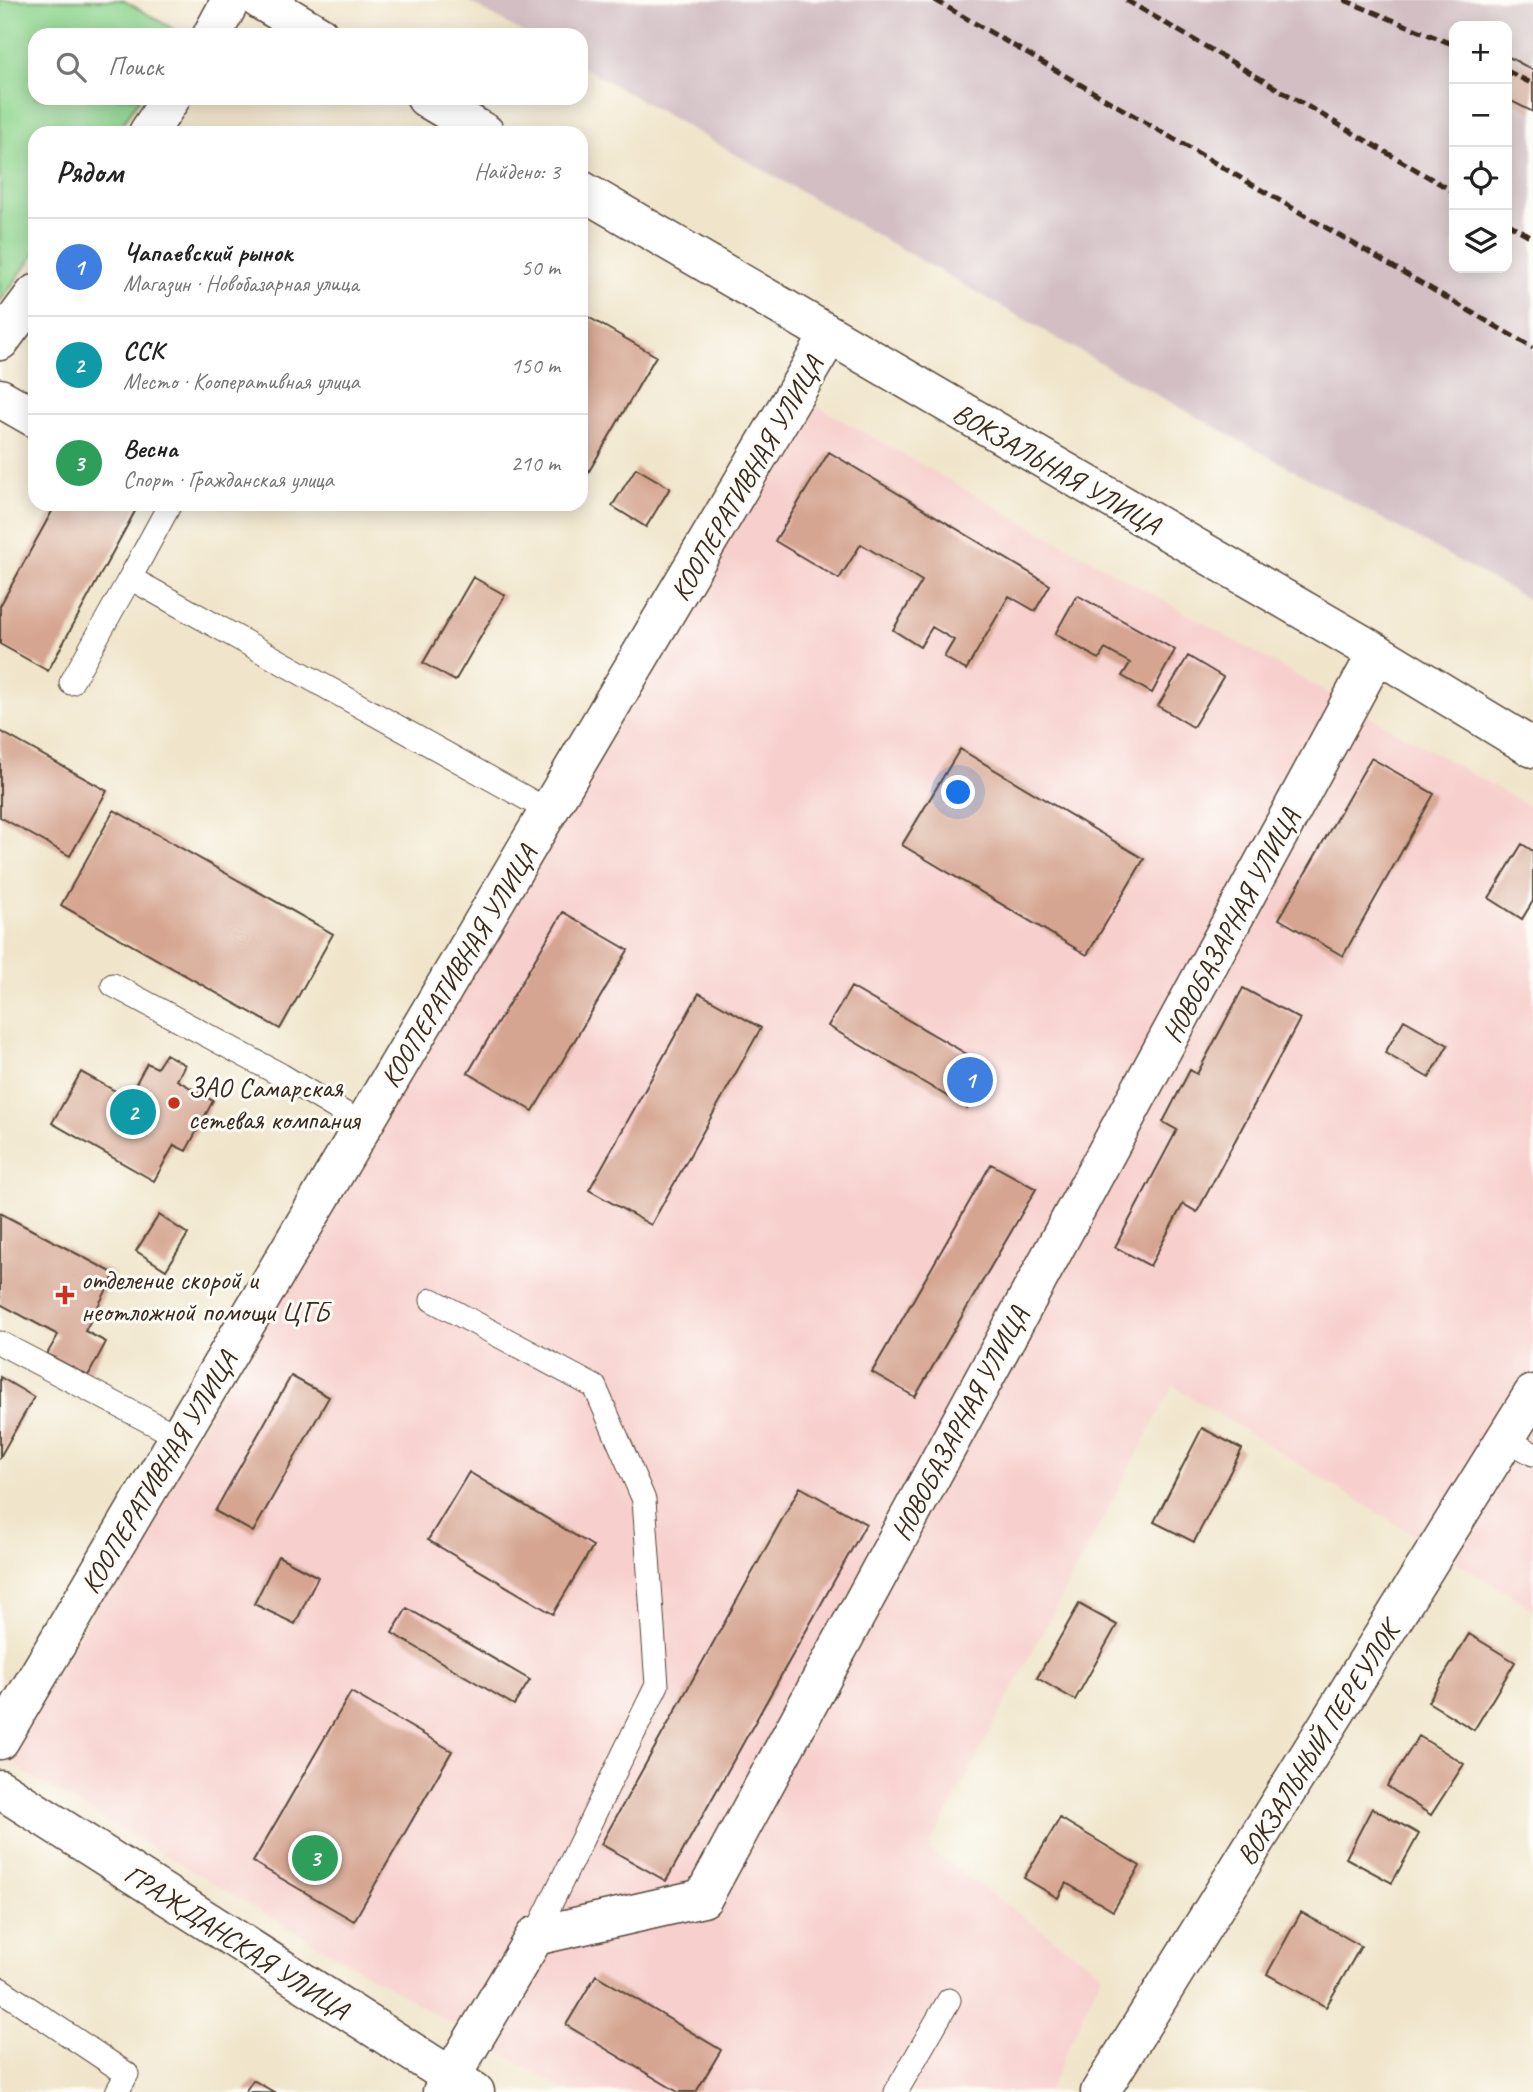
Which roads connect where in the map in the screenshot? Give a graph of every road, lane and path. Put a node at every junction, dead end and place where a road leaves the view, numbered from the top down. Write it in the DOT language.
graph roads {
  1 [pos="231,0"];
  2 [pos="260,0"];
  3 [pos="216,28"];
  4 [pos="307,28"];
  5 [pos="166,105"];
  6 [pos="438,105"];
  7 [pos="153,126"];
  8 [pos="473,126"];
  9 [pos="588,194"];
  10 [pos="28,303"];
  11 [pos="829,336"];
  12 [pos="0,341"];
  13 [pos="0,398"];
  14 [pos="28,414"];
  15 [pos="166,511"];
  16 [pos="130,578"];
  17 [pos="1377,653"];
  18 [pos="71,683"];
  19 [pos="1533,748"];
  20 [pos="549,811"];
  21 [pos="113,985"];
  22 [pos="364,1125"];
  23 [pos="432,1300"];
  24 [pos="0,1343"];
  25 [pos="1533,1394"];
  26 [pos="179,1437"];
  27 [pos="1519,1446"];
  28 [pos="0,1740"];
  29 [pos="0,1789"];
  30 [pos="535,1937"];
  31 [pos="0,1989"];
  32 [pos="949,2000"];
  33 [pos="456,2087"];
  34 [pos="117,2092"];
  35 [pos="896,2092"];
  36 [pos="1100,2092"];
  1 -- 3 [label="street"];
  2 -- 4 [label="street"];
  5 -- 7 [label="street"];
  6 -- 8 [label="street"];
  9 -- 11 [label="street, ВОКЗАЛЬНАЯ УЛИЦА"];
  10 -- 12 [label="street"];
  11 -- 17 [label="street, ВОКЗАЛЬНАЯ УЛИЦА"];
  11 -- 20 [label="street, КООПЕРАТИВНАЯ УЛИЦА"];
  13 -- 14 [label="street"];
  15 -- 16 [label="lane"];
  16 -- 18 [label="lane"];
  16 -- 20 [label="lane"];
  17 -- 19 [label="street, ВОКЗАЛЬНАЯ УЛИЦА"];
  17 -- 30 [label="street, НОВОБАЗАРНАЯ УЛИЦА"];
  20 -- 22 [label="street, КООПЕРАТИВНАЯ УЛИЦА"];
  21 -- 22 [label="lane"];
  22 -- 26 [label="street, КООПЕРАТИВНАЯ УЛИЦА"];
  23 -- 30 [label="lane"];
  24 -- 26 [label="lane"];
  25 -- 27 [label="street, ВОКЗАЛЬНЫЙ ПЕРЕУЛОК"];
  26 -- 28 [label="street, КООПЕРАТИВНАЯ УЛИЦА"];
  27 -- 36 [label="street, ВОКЗАЛЬНЫЙ ПЕРЕУЛОК"];
  29 -- 33 [label="street, ГРАЖДАНСКАЯ УЛИЦА"];
  30 -- 33 [label="street"];
  31 -- 34 [label="lane"];
  32 -- 35 [label="lane"];
}
